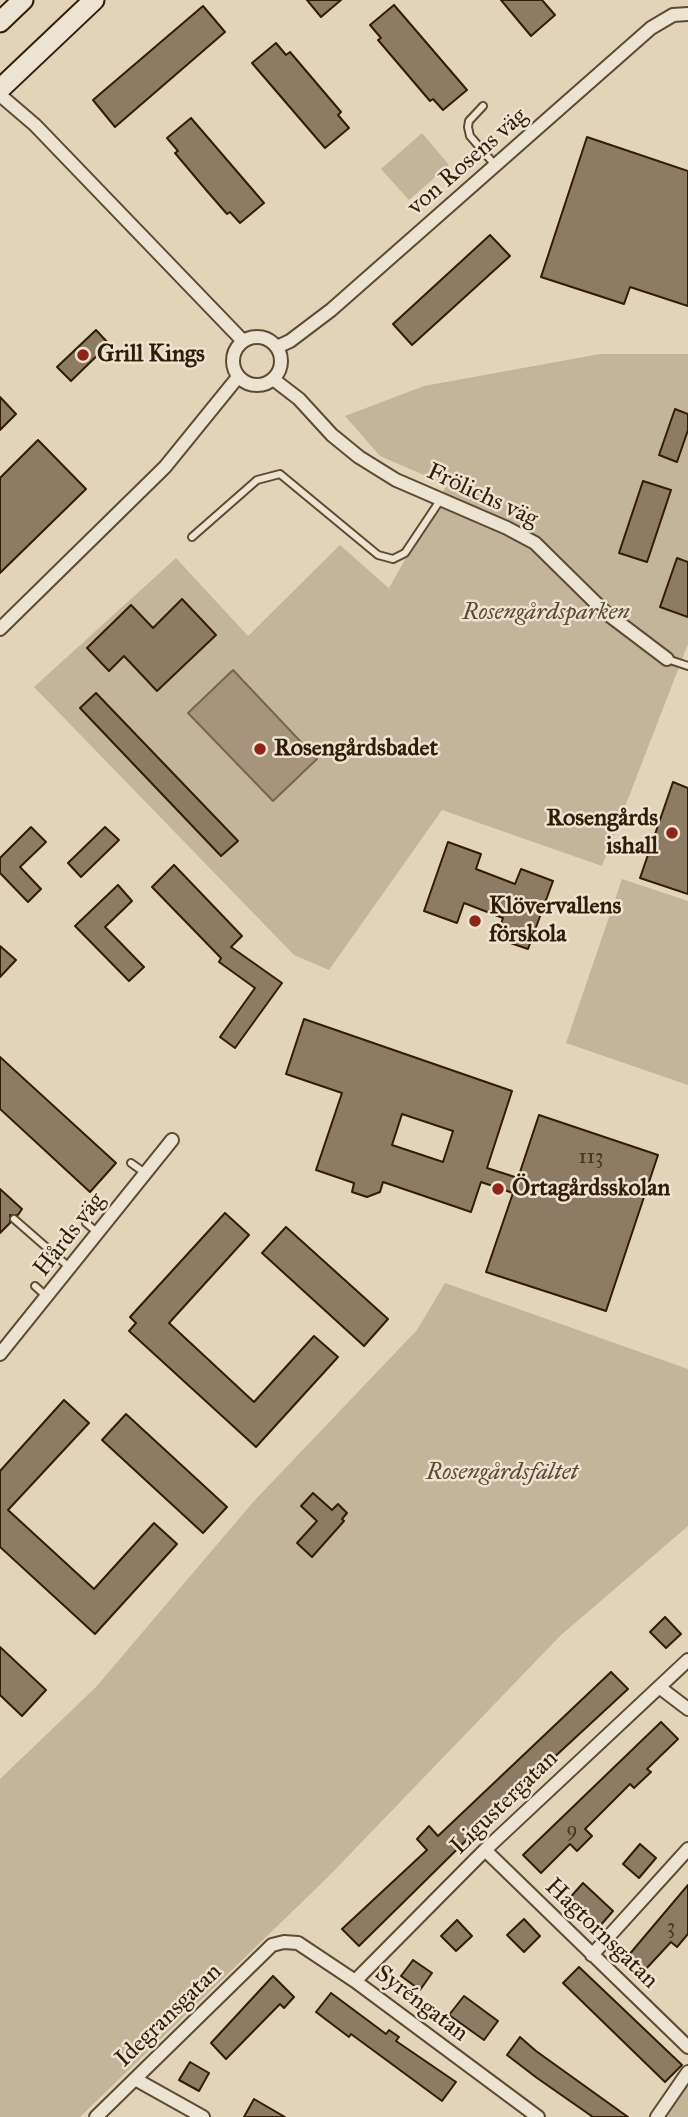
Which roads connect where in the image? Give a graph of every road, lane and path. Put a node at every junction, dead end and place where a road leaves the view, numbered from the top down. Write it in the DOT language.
graph roads {
  1 [pos="23,0"];
  2 [pos="94,0"];
  3 [pos="688,14"];
  4 [pos="0,22"];
  5 [pos="0,95"];
  6 [pos="483,106"];
  7 [pos="495,165"];
  8 [pos="243,341"];
  9 [pos="277,347"];
  10 [pos="238,377"];
  11 [pos="273,379"];
  12 [pos="441,499"];
  13 [pos="192,537"];
  14 [pos="0,629"];
  15 [pos="667,659"];
  16 [pos="688,666"];
  17 [pos="172,1140"];
  18 [pos="131,1163"];
  19 [pos="145,1173"];
  20 [pos="14,1219"];
  21 [pos="86,1223"];
  22 [pos="99,1233"];
  23 [pos="70,1268"];
  24 [pos="35,1286"];
  25 [pos="48,1297"];
  26 [pos="0,1354"];
  27 [pos="688,1660"];
  28 [pos="659,1687"];
  29 [pos="688,1709"];
  30 [pos="688,1849"];
  31 [pos="485,1850"];
  32 [pos="272,1945"];
  33 [pos="592,1955"];
  34 [pos="355,1981"];
  35 [pos="688,2047"];
  36 [pos="688,2071"];
  37 [pos="135,2079"];
  38 [pos="96,2117"];
  39 [pos="203,2117"];
  40 [pos="538,2117"];
  41 [pos="657,2117"];
  1 -- 4 [label="main road"];
  2 -- 5 [label="main road"];
  3 -- 7 [label="street, von Rosens väg"];
  5 -- 8 [label="street"];
  6 -- 7 [label="lane"];
  7 -- 9 [label="street, von Rosens väg"];
  8 -- 9 [label="street"];
  8 -- 10 [label="street"];
  9 -- 11 [label="street"];
  10 -- 11 [label="street"];
  10 -- 14 [label="street"];
  11 -- 12 [label="street, Frölichs väg"];
  12 -- 13 [label="lane"];
  12 -- 15 [label="street, Frölichs väg"];
  15 -- 16 [label="lane"];
  17 -- 19 [label="street, Hårds väg"];
  18 -- 19 [label="lane"];
  19 -- 22 [label="street, Hårds väg"];
  20 -- 23 [label="lane"];
  21 -- 22 [label="lane"];
  22 -- 23 [label="street, Hårds väg"];
  23 -- 25 [label="street, Hårds väg"];
  24 -- 25 [label="lane"];
  25 -- 26 [label="street, Hårds väg"];
  27 -- 28 [label="street, Ligustergatan"];
  28 -- 29 [label="street"];
  28 -- 31 [label="street, Ligustergatan"];
  30 -- 33 [label="street"];
  31 -- 33 [label="street, Hagtornsgatan"];
  31 -- 34 [label="street, Ligustergatan"];
  32 -- 34 [label="street, Syréngatan"];
  32 -- 37 [label="street, Idegransgatan"];
  33 -- 35 [label="street, Hagtornsgatan"];
  34 -- 40 [label="street, Syréngatan"];
  36 -- 41 [label="street"];
  37 -- 38 [label="street, Idegransgatan"];
  37 -- 39 [label="street"];
}
